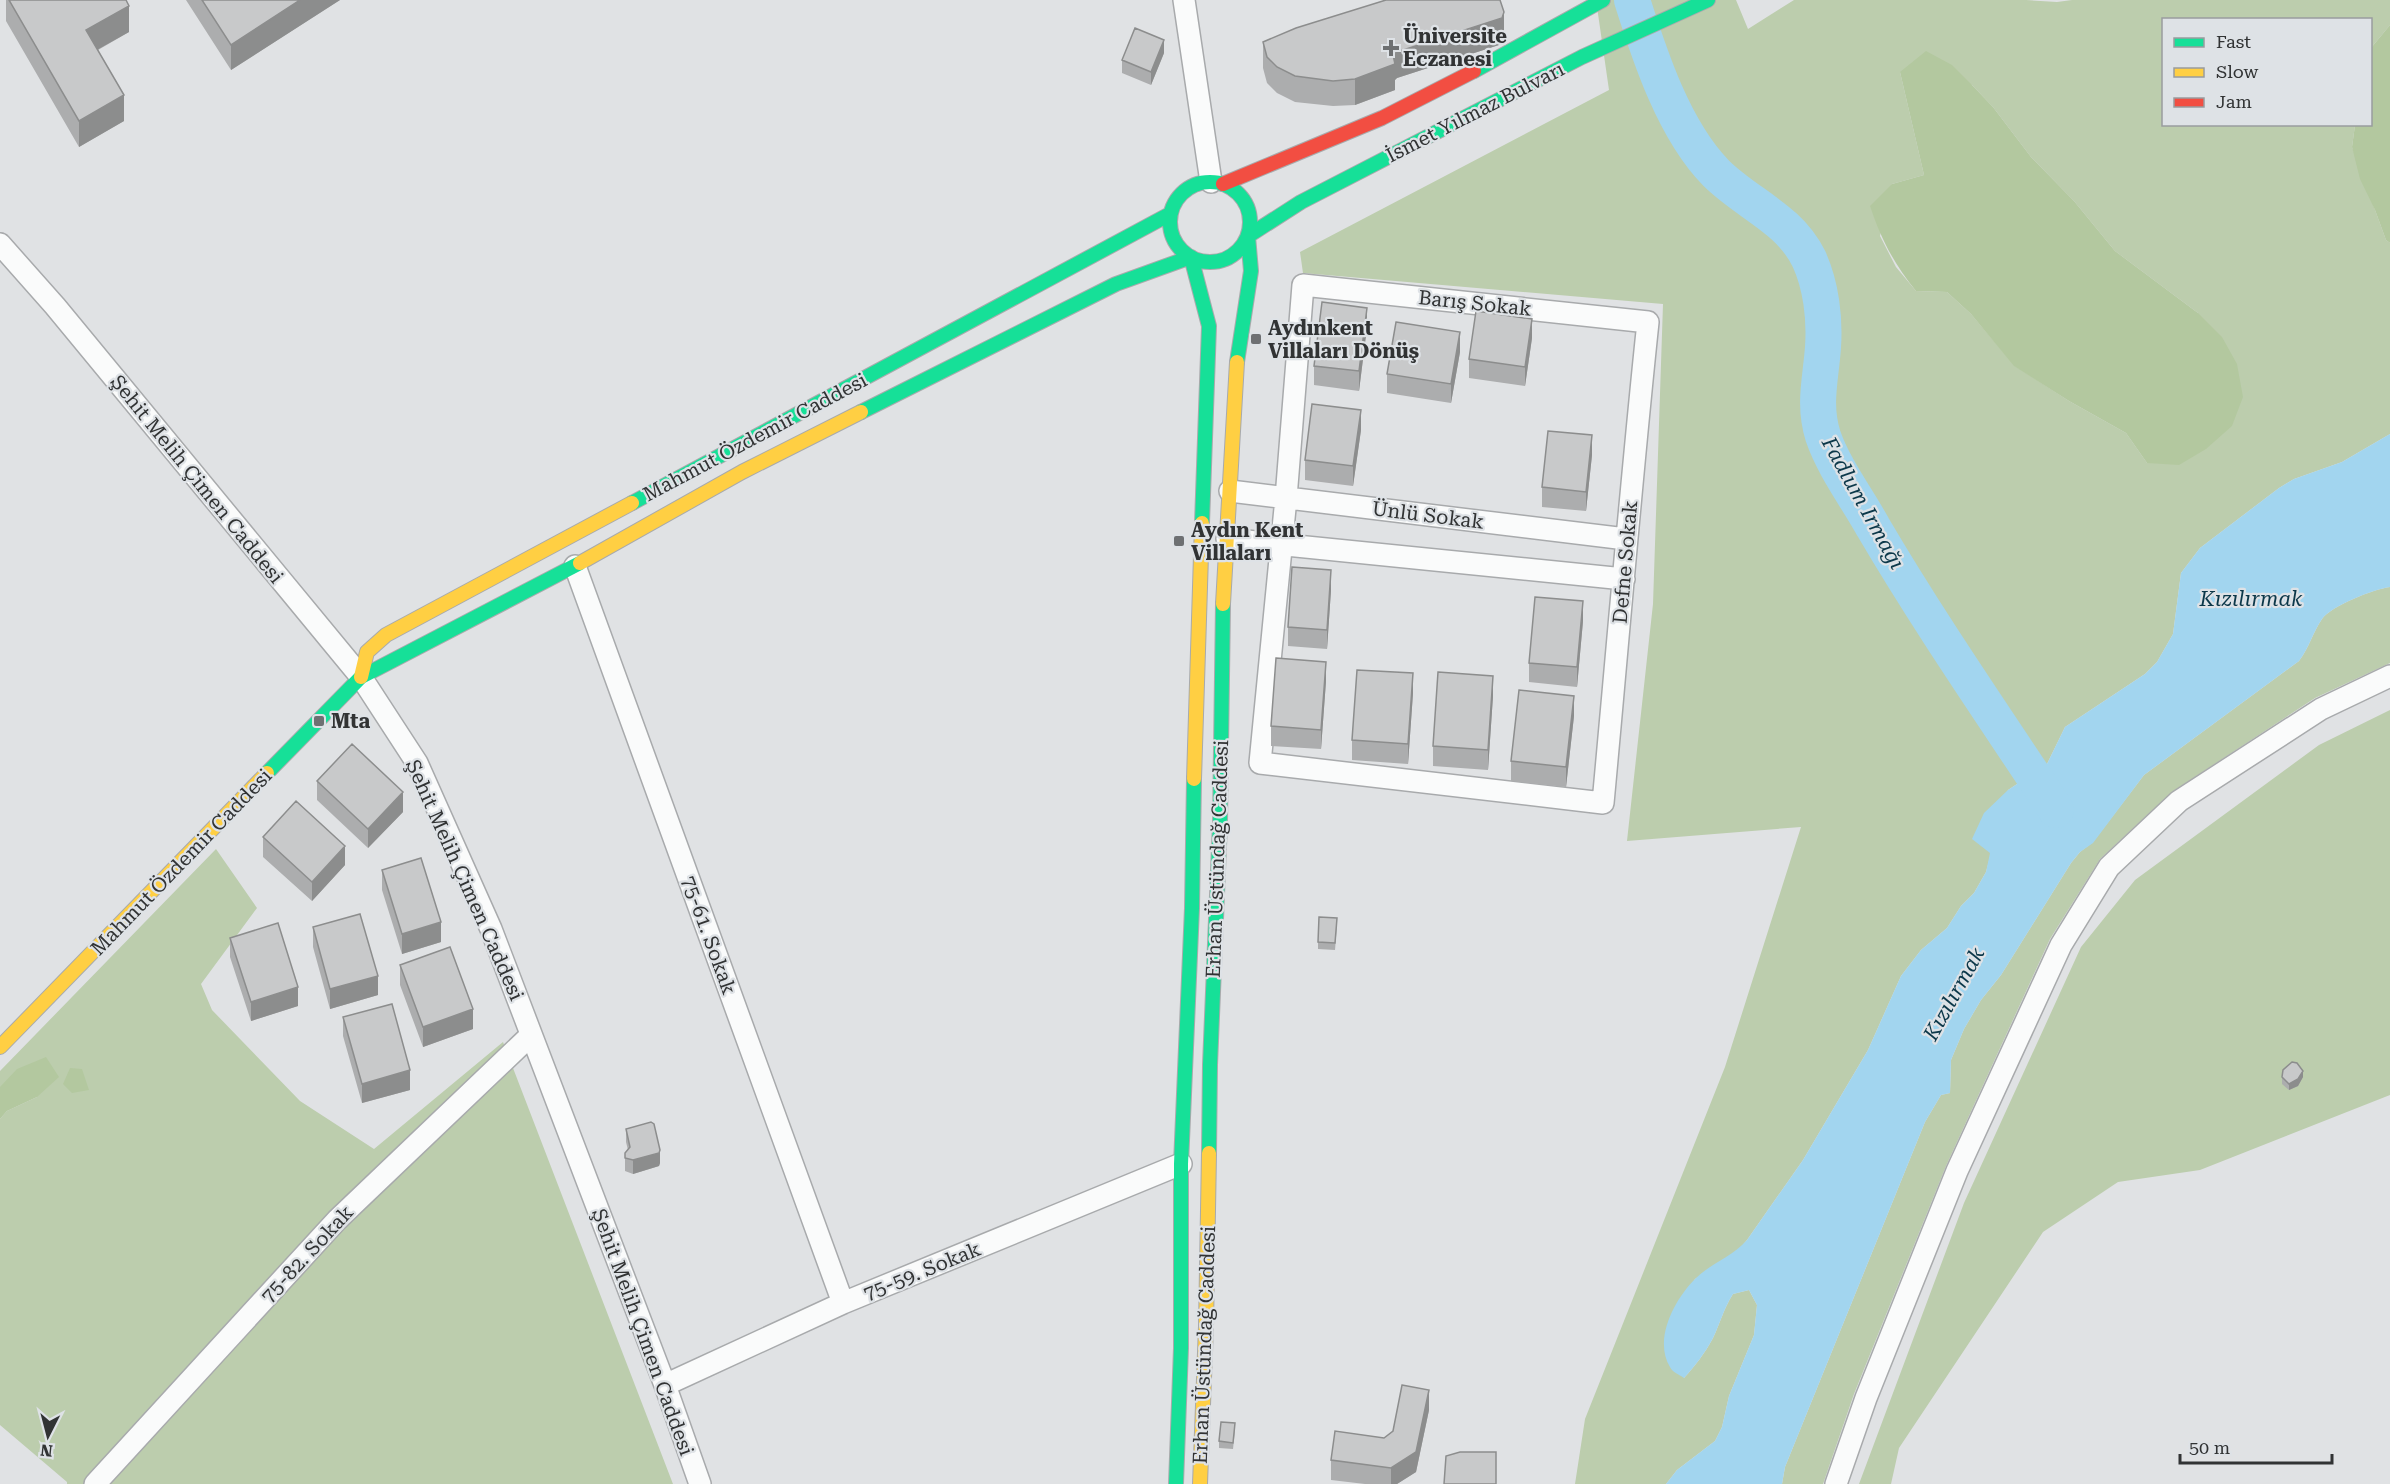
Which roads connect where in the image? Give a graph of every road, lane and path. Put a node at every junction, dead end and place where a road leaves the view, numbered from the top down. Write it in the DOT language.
graph roads {
  1 [pos="1184,0"];
  2 [pos="1603,0"];
  3 [pos="1708,0"];
  4 [pos="1217,183"];
  5 [pos="1170,214"];
  6 [pos="1248,236"];
  7 [pos="0,244"];
  8 [pos="1191,257"];
  9 [pos="1648,322"];
  10 [pos="1230,491"];
  11 [pos="1286,498"];
  12 [pos="1227,539"];
  13 [pos="1626,539"];
  14 [pos="1280,545"];
  15 [pos="576,566"];
  16 [pos="1624,579"];
  17 [pos="2390,676"];
  18 [pos="361,677"];
  19 [pos="531,1035"];
  20 [pos="0,1047"];
  21 [pos="1181,1164"];
  22 [pos="843,1304"];
  23 [pos="665,1385"];
  24 [pos="95,1484"];
  25 [pos="699,1484"];
  26 [pos="1176,1484"];
  27 [pos="1200,1484"];
  28 [pos="1836,1484"];
  1 -- 4 [label="street"];
  2 -- 4 [label="street, İsmet Yılmaz Bulvarı"];
  3 -- 6 [label="street, İsmet Yılmaz Bulvarı"];
  4 -- 5 [label="street"];
  4 -- 6 [label="street"];
  5 -- 8 [label="street"];
  5 -- 18 [label="street, Mahmut Özdemir Caddesi"];
  6 -- 8 [label="street"];
  6 -- 10 [label="street, Erhan Üstündağ Caddesi"];
  7 -- 18 [label="street, Şehit Melih Çimen Caddesi"];
  8 -- 15 [label="street, Mahmut Özdemir Caddesi"];
  8 -- 21 [label="street, Erhan Üstündağ Caddesi"];
  9 -- 11 [label="street, Barış Sokak"];
  9 -- 13 [label="street, Defne Sokak"];
  10 -- 11 [label="street, Ünlü Sokak"];
  10 -- 12 [label="street, Erhan Üstündağ Caddesi"];
  11 -- 13 [label="street, Ünlü Sokak"];
  11 -- 14 [label="street"];
  12 -- 14 [label="street"];
  12 -- 27 [label="street, Erhan Üstündağ Caddesi"];
  13 -- 16 [label="street, Defne Sokak"];
  14 -- 16 [label="street"];
  14 -- 16 [label="street, Defne Sokak"];
  15 -- 18 [label="street, Mahmut Özdemir Caddesi"];
  15 -- 22 [label="street, 75-61. Sokak"];
  17 -- 28 [label="street"];
  18 -- 19 [label="street, Şehit Melih Çimen Caddesi"];
  18 -- 20 [label="street, Mahmut Özdemir Caddesi"];
  19 -- 23 [label="street, Şehit Melih Çimen Caddesi"];
  19 -- 24 [label="street, 75-82. Sokak"];
  21 -- 22 [label="street, 75-59. Sokak"];
  21 -- 26 [label="street, Erhan Üstündağ Caddesi"];
  22 -- 23 [label="street, 75-59. Sokak"];
  23 -- 25 [label="street, Şehit Melih Çimen Caddesi"];
}
